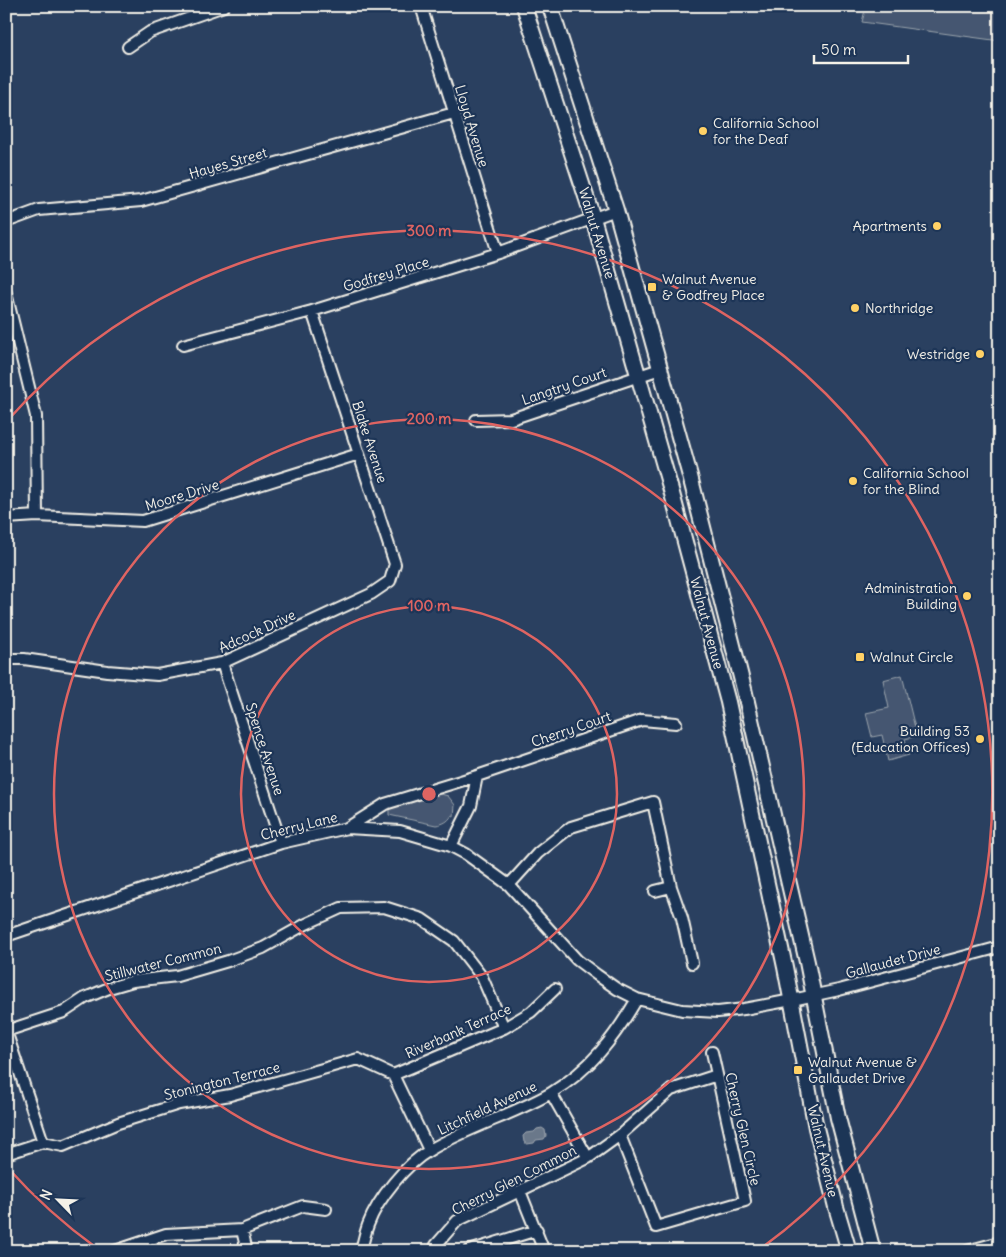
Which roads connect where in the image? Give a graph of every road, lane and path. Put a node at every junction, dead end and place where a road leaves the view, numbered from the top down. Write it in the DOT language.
graph roads {
  1 [pos="224,6"];
  2 [pos="421,6"];
  3 [pos="524,6"];
  4 [pos="550,6"];
  5 [pos="128,47"];
  6 [pos="454,113"];
  7 [pos="616,210"];
  8 [pos="593,218"];
  9 [pos="6,222"];
  10 [pos="498,253"];
  11 [pos="6,292"];
  12 [pos="312,311"];
  13 [pos="183,345"];
  14 [pos="660,369"];
  15 [pos="639,376"];
  16 [pos="476,420"];
  17 [pos="359,454"];
  18 [pos="37,516"];
  19 [pos="6,518"];
  20 [pos="390,581"];
  21 [pos="6,659"];
  22 [pos="222,663"];
  23 [pos="676,723"];
  24 [pos="477,776"];
  25 [pos="347,828"];
  26 [pos="281,843"];
  27 [pos="451,846"];
  28 [pos="509,885"];
  29 [pos="671,887"];
  30 [pos="655,891"];
  31 [pos="6,936"];
  32 [pos="1000,947"];
  33 [pos="692,963"];
  34 [pos="555,989"];
  35 [pos="813,996"];
  36 [pos="637,998"];
  37 [pos="792,1000"];
  38 [pos="504,1028"];
  39 [pos="6,1031"];
  40 [pos="712,1052"];
  41 [pos="393,1075"];
  42 [pos="717,1075"];
  43 [pos="550,1093"];
  44 [pos="620,1135"];
  45 [pos="43,1142"];
  46 [pos="429,1150"];
  47 [pos="6,1154"];
  48 [pos="588,1158"];
  49 [pos="520,1191"];
  50 [pos="326,1209"];
  51 [pos="242,1230"];
  52 [pos="537,1230"];
  53 [pos="1000,1242"];
  54 [pos="115,1251"];
  55 [pos="247,1251"];
  56 [pos="361,1251"];
  57 [pos="436,1251"];
  58 [pos="469,1251"];
  59 [pos="544,1251"];
  60 [pos="849,1251"];
  61 [pos="873,1251"];
  62 [pos="967,1251"];
  1 -- 5 [label="street"];
  2 -- 6 [label="street, Lloyd Avenue"];
  3 -- 8 [label="main road, Walnut Avenue"];
  4 -- 7 [label="main road, Walnut Avenue"];
  6 -- 9 [label="street, Hayes Street"];
  6 -- 10 [label="street, Lloyd Avenue"];
  7 -- 8 [label="street, Godfrey Place"];
  7 -- 14 [label="main road, Walnut Avenue"];
  8 -- 10 [label="street, Godfrey Place"];
  8 -- 15 [label="main road, Walnut Avenue"];
  10 -- 12 [label="street, Godfrey Place"];
  11 -- 18 [label="street"];
  12 -- 13 [label="street, Godfrey Place"];
  12 -- 17 [label="street, Blake Avenue"];
  14 -- 15 [label="street, Langtry Court"];
  14 -- 35 [label="main road, Walnut Avenue"];
  15 -- 16 [label="street, Langtry Court"];
  15 -- 37 [label="main road, Walnut Avenue"];
  17 -- 18 [label="street, Moore Drive"];
  17 -- 20 [label="street, Blake Avenue"];
  18 -- 19 [label="street, Moore Drive"];
  20 -- 22 [label="street, Adcock Drive"];
  21 -- 22 [label="street, Adcock Drive"];
  22 -- 26 [label="street, Spence Avenue"];
  23 -- 24 [label="street, Cherry Court"];
  24 -- 25 [label="street, Cherry Court"];
  24 -- 27 [label="street"];
  25 -- 26 [label="street, Cherry Lane"];
  25 -- 27 [label="street, Cherry Lane"];
  26 -- 31 [label="street, Cherry Lane"];
  27 -- 28 [label="street, Cherry Lane"];
  28 -- 29 [label="street"];
  28 -- 36 [label="street, Cherry Lane"];
  29 -- 30 [label="street"];
  29 -- 33 [label="street"];
  32 -- 35 [label="street, Gallaudet Drive"];
  34 -- 38 [label="street, Riverbank Terrace"];
  35 -- 37 [label="street, Gallaudet Drive"];
  35 -- 61 [label="main road, Walnut Avenue"];
  36 -- 37 [label="street, Cherry Lane"];
  36 -- 43 [label="street, Litchfield Avenue"];
  37 -- 60 [label="main road, Walnut Avenue"];
  38 -- 39 [label="street, Stillwater Common"];
  38 -- 41 [label="street, Riverbank Terrace"];
  39 -- 45 [label="street"];
  40 -- 42 [label="street, Cherry Glen Circle"];
  41 -- 45 [label="street, Stonington Terrace"];
  41 -- 46 [label="street"];
  42 -- 44 [label="street, Cherry Glen Common"];
  42 -- 44 [label="street, Cherry Glen Circle"];
  43 -- 46 [label="street, Litchfield Avenue"];
  43 -- 48 [label="street, Cherry Glen Common"];
  44 -- 48 [label="street, Cherry Glen Common"];
  45 -- 47 [label="street, Stonington Terrace"];
  46 -- 56 [label="street, Litchfield Avenue"];
  48 -- 49 [label="street, Cherry Glen Common"];
  49 -- 52 [label="street"];
  49 -- 57 [label="street, Cherry Glen Common"];
  50 -- 51 [label="street"];
  51 -- 54 [label="street"];
  51 -- 55 [label="street"];
  52 -- 58 [label="street"];
  52 -- 59 [label="street"];
  53 -- 62 [label="street"];
}
